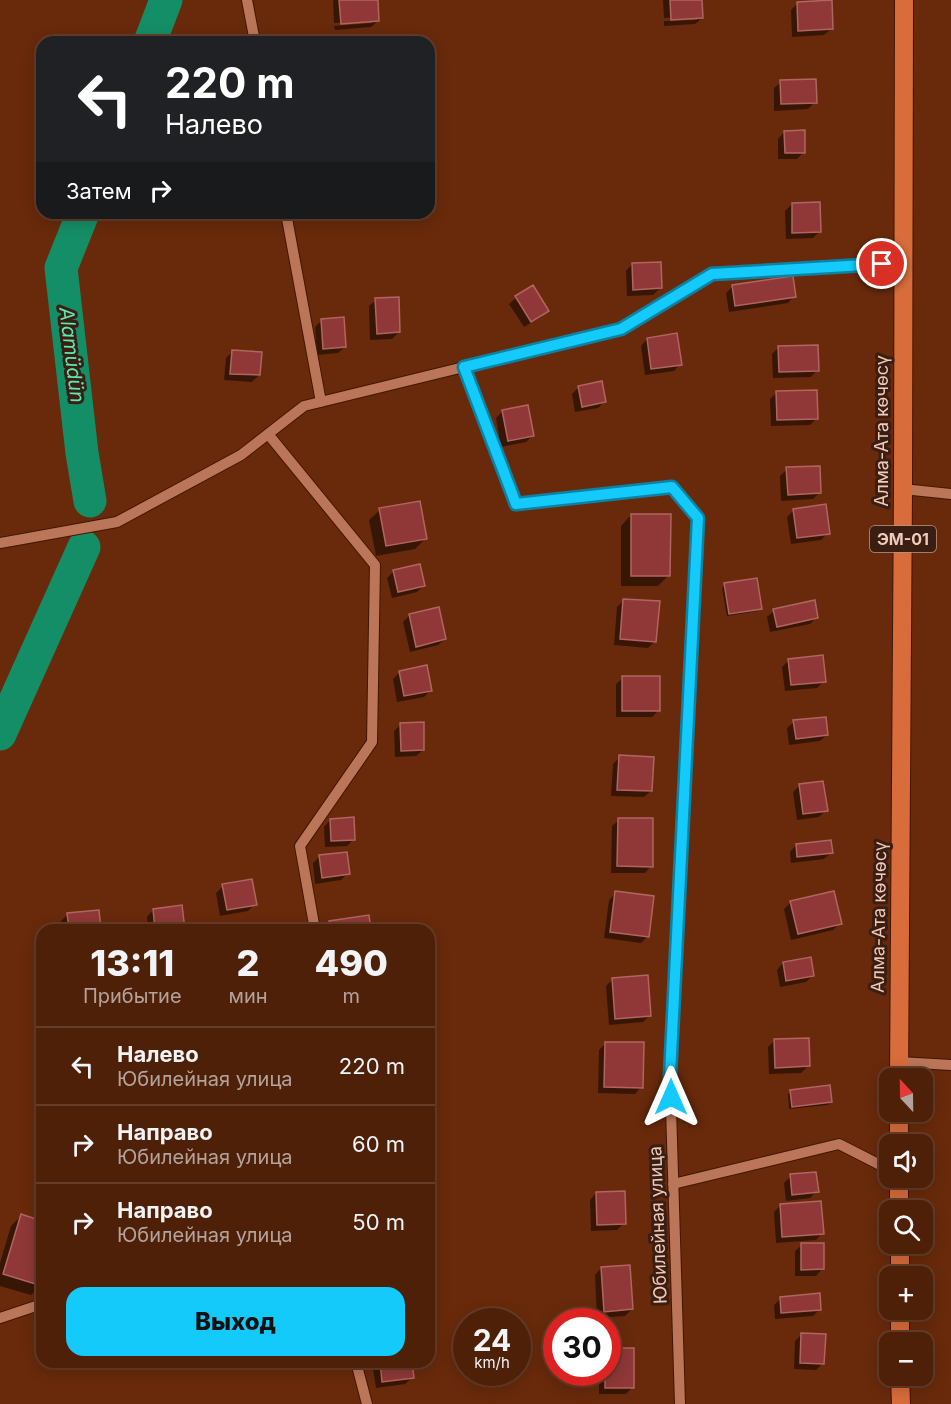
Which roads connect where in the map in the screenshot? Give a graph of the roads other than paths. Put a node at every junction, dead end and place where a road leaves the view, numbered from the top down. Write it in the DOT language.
graph roads {
  1 [pos="247,0"];
  2 [pos="904,0"];
  3 [pos="254,36"];
  4 [pos="287,219"];
  5 [pos="904,263"];
  6 [pos="464,367"];
  7 [pos="321,402"];
  8 [pos="268,434"];
  9 [pos="903,489"];
  10 [pos="951,494"];
  11 [pos="0,543"];
  12 [pos="314,924"];
  13 [pos="951,1065"];
  14 [pos="899,1068"];
  15 [pos="920,1068"];
  16 [pos="879,1164"];
  17 [pos="674,1184"];
  18 [pos="36,1306"];
  19 [pos="0,1318"];
  20 [pos="358,1368"];
  21 [pos="900,1386"];
  22 [pos="367,1404"];
  23 [pos="680,1404"];
  24 [pos="901,1404"];
  1 -- 3 [label="street"];
  2 -- 5 [label="highway, Алма-Ата көчөсү / ЭМ-01"];
  4 -- 7 [label="street"];
  5 -- 6 [label="street"];
  5 -- 9 [label="highway, Алма-Ата көчөсү / ЭМ-01"];
  6 -- 7 [label="street"];
  6 -- 17 [label="street, Юбилейная улица"];
  7 -- 8 [label="street"];
  8 -- 11 [label="street"];
  8 -- 12 [label="street"];
  9 -- 10 [label="street"];
  9 -- 14 [label="highway, Алма-Ата көчөсү / ЭМ-01"];
  13 -- 15 [label="street"];
  16 -- 17 [label="street"];
  17 -- 23 [label="street, Юбилейная улица"];
  18 -- 19 [label="street"];
  20 -- 22 [label="street"];
  21 -- 24 [label="highway"];
}
